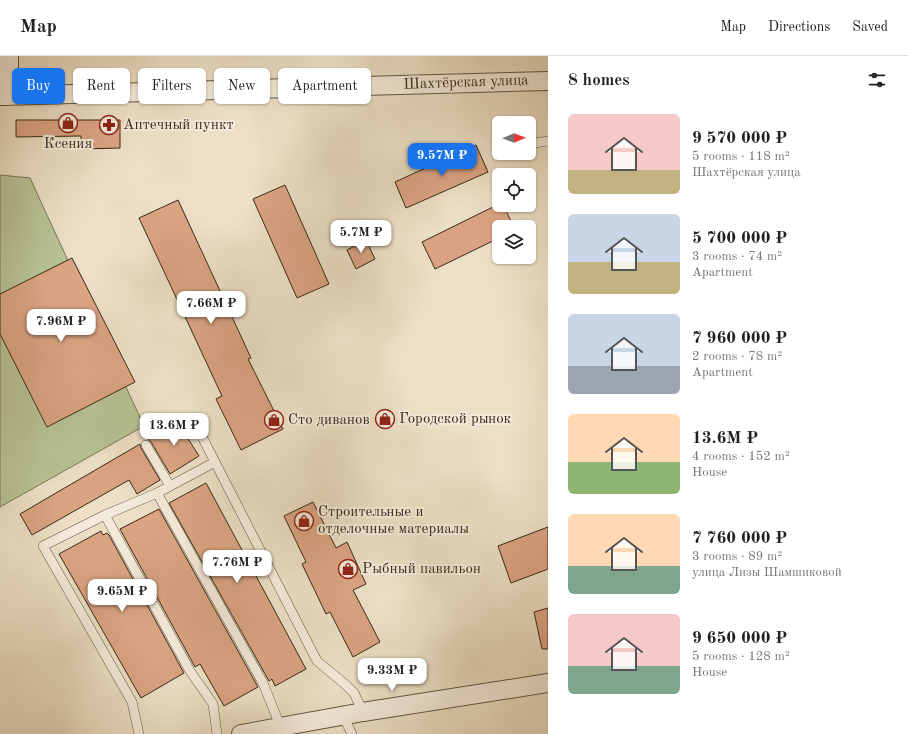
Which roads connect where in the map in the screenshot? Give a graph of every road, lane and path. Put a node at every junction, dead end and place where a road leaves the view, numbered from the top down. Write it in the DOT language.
graph roads {
  1 [pos="8,56"];
  2 [pos="548,81"];
  3 [pos="5,96"];
  4 [pos="548,141"];
  5 [pos="536,143"];
  6 [pos="194,421"];
  7 [pos="146,445"];
  8 [pos="215,462"];
  9 [pos="170,486"];
  10 [pos="157,493"];
  11 [pos="105,515"];
  12 [pos="548,683"];
  13 [pos="363,712"];
  14 [pos="343,716"];
  15 [pos="283,730"];
  16 [pos="139,734"];
  17 [pos="217,734"];
  18 [pos="241,734"];
  19 [pos="352,734"];
  1 -- 3 [label="street"];
  2 -- 3 [label="street, Шахтёрская улица"];
  4 -- 5 [label="lane"];
  6 -- 8 [label="lane"];
  7 -- 9 [label="lane"];
  8 -- 9 [label="lane"];
  8 -- 13 [label="lane"];
  9 -- 10 [label="lane"];
  10 -- 11 [label="lane"];
  10 -- 15 [label="lane"];
  11 -- 16 [label="lane"];
  11 -- 17 [label="lane"];
  12 -- 13 [label="street"];
  13 -- 14 [label="street"];
  14 -- 15 [label="street"];
  14 -- 19 [label="lane"];
  15 -- 18 [label="street"];
}
